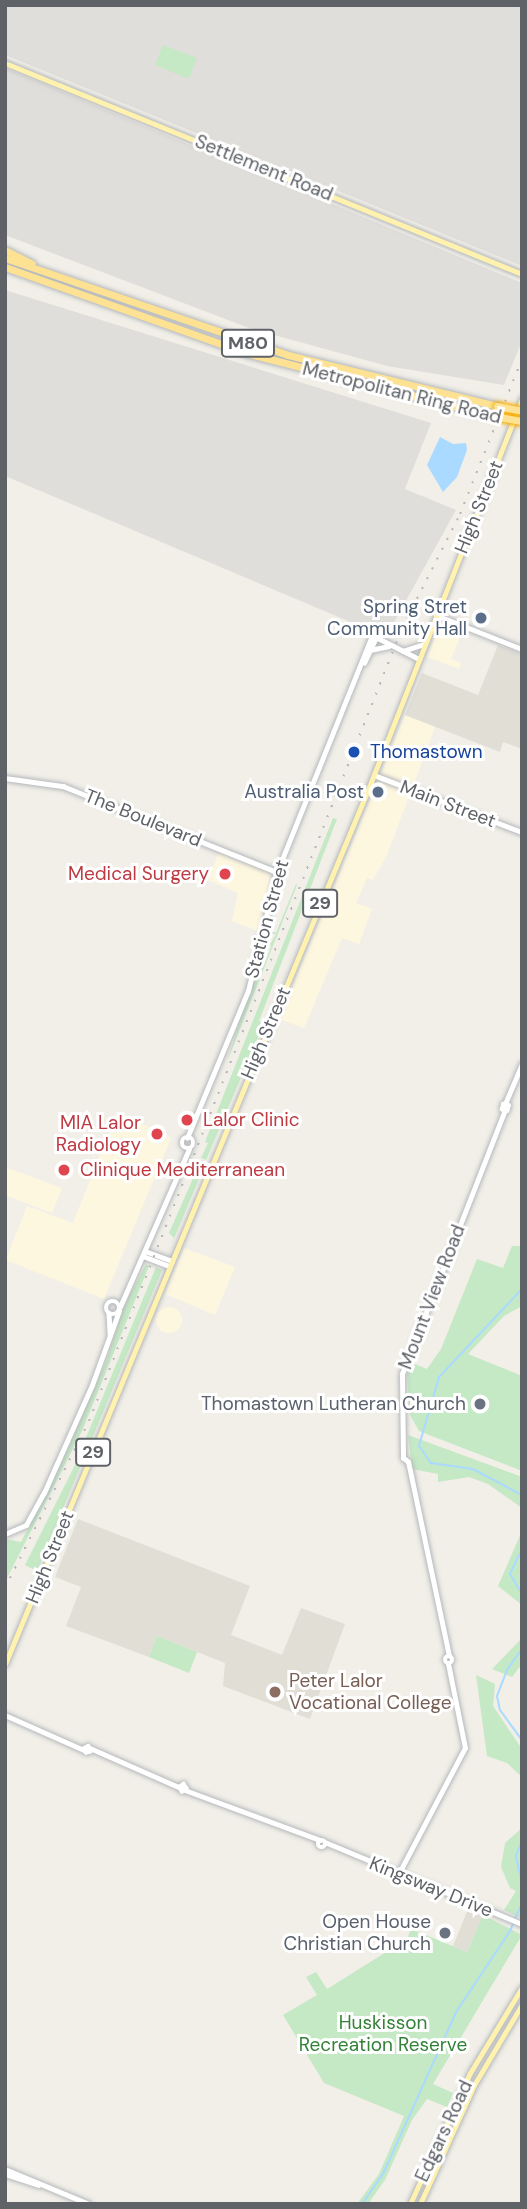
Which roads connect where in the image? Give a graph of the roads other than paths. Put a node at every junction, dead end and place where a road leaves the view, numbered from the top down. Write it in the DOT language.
graph roads {
  1 [pos="5,63"];
  2 [pos="5,250"];
  3 [pos="5,257"];
  4 [pos="6,268"];
  5 [pos="49,274"];
  6 [pos="522,274"];
  7 [pos="522,399"];
  8 [pos="522,411"];
  9 [pos="522,421"];
  10 [pos="436,615"];
  11 [pos="375,635"];
  12 [pos="425,643"];
  13 [pos="390,646"];
  14 [pos="522,649"];
  15 [pos="370,651"];
  16 [pos="402,651"];
  17 [pos="419,659"];
  18 [pos="358,672"];
  19 [pos="374,775"];
  20 [pos="5,778"];
  21 [pos="522,832"];
  22 [pos="277,872"];
  23 [pos="522,1064"];
  24 [pos="194,1129"];
  25 [pos="187,1138"];
  26 [pos="193,1142"];
  27 [pos="182,1146"];
  28 [pos="189,1149"];
  29 [pos="182,1158"];
  30 [pos="144,1253"];
  31 [pos="170,1264"];
  32 [pos="129,1292"];
  33 [pos="116,1301"];
  34 [pos="120,1309"];
  35 [pos="109,1313"];
  36 [pos="110,1339"];
  37 [pos="5,1534"];
  38 [pos="5,1664"];
  39 [pos="5,1715"];
  40 [pos="398,1873"];
  41 [pos="521,1924"];
  42 [pos="522,1987"];
  43 [pos="522,2004"];
  44 [pos="5,2172"];
  45 [pos="417,2189"];
  46 [pos="425,2193"];
  47 [pos="89,2204"];
  48 [pos="410,2204"];
  49 [pos="420,2204"];
  1 -- 6 [label="main road, Settlement Road"];
  2 -- 5 [label="highway"];
  3 -- 5 [label="highway, Metropolitan Ring Road / M80"];
  4 -- 9 [label="highway, Metropolitan Ring Road / M80, bridge"];
  5 -- 8 [label="highway, Metropolitan Ring Road / M80, bridge"];
  7 -- 10 [label="main road, High Street / 29"];
  10 -- 12 [label="main road, High Street / 29"];
  10 -- 14 [label="street"];
  11 -- 13 [label="street"];
  11 -- 15 [label="street, Station Street"];
  11 -- 18 [label="street, Station Street"];
  12 -- 16 [label="street"];
  12 -- 17 [label="main road, High Street / 29"];
  13 -- 15 [label="street"];
  13 -- 16 [label="street"];
  15 -- 18 [label="street, Station Street"];
  16 -- 17 [label="street"];
  17 -- 19 [label="main road, High Street / 29"];
  18 -- 22 [label="street, Station Street"];
  19 -- 21 [label="street, Main Street"];
  19 -- 31 [label="main road, High Street / 29"];
  20 -- 22 [label="street, The Boulevard"];
  22 -- 24 [label="street, Station Street"];
  23 -- 40 [label="street, Mount View Road"];
  24 -- 25 [label="street, Station Street"];
  24 -- 26 [label="street, Station Street"];
  25 -- 26 [label="street"];
  25 -- 27 [label="street, Station Street"];
  26 -- 28 [label="street"];
  27 -- 28 [label="street"];
  27 -- 29 [label="street"];
  28 -- 29 [label="street"];
  29 -- 30 [label="street"];
  30 -- 31 [label="street"];
  30 -- 32 [label="street"];
  31 -- 38 [label="main road, High Street / 29"];
  32 -- 33 [label="street"];
  32 -- 34 [label="street"];
  33 -- 34 [label="street"];
  33 -- 35 [label="street"];
  34 -- 35 [label="street"];
  34 -- 36 [label="street"];
  35 -- 36 [label="street"];
  36 -- 37 [label="street"];
  39 -- 40 [label="street, Kingsway Drive"];
  40 -- 41 [label="street, Kingsway Drive"];
  42 -- 45 [label="main road, Edgars Road"];
  43 -- 46 [label="main road, Edgars Road"];
  44 -- 47 [label="street"];
  45 -- 46 [label="main road"];
  45 -- 48 [label="main road, Edgars Road"];
  46 -- 49 [label="main road, Edgars Road"];
}
